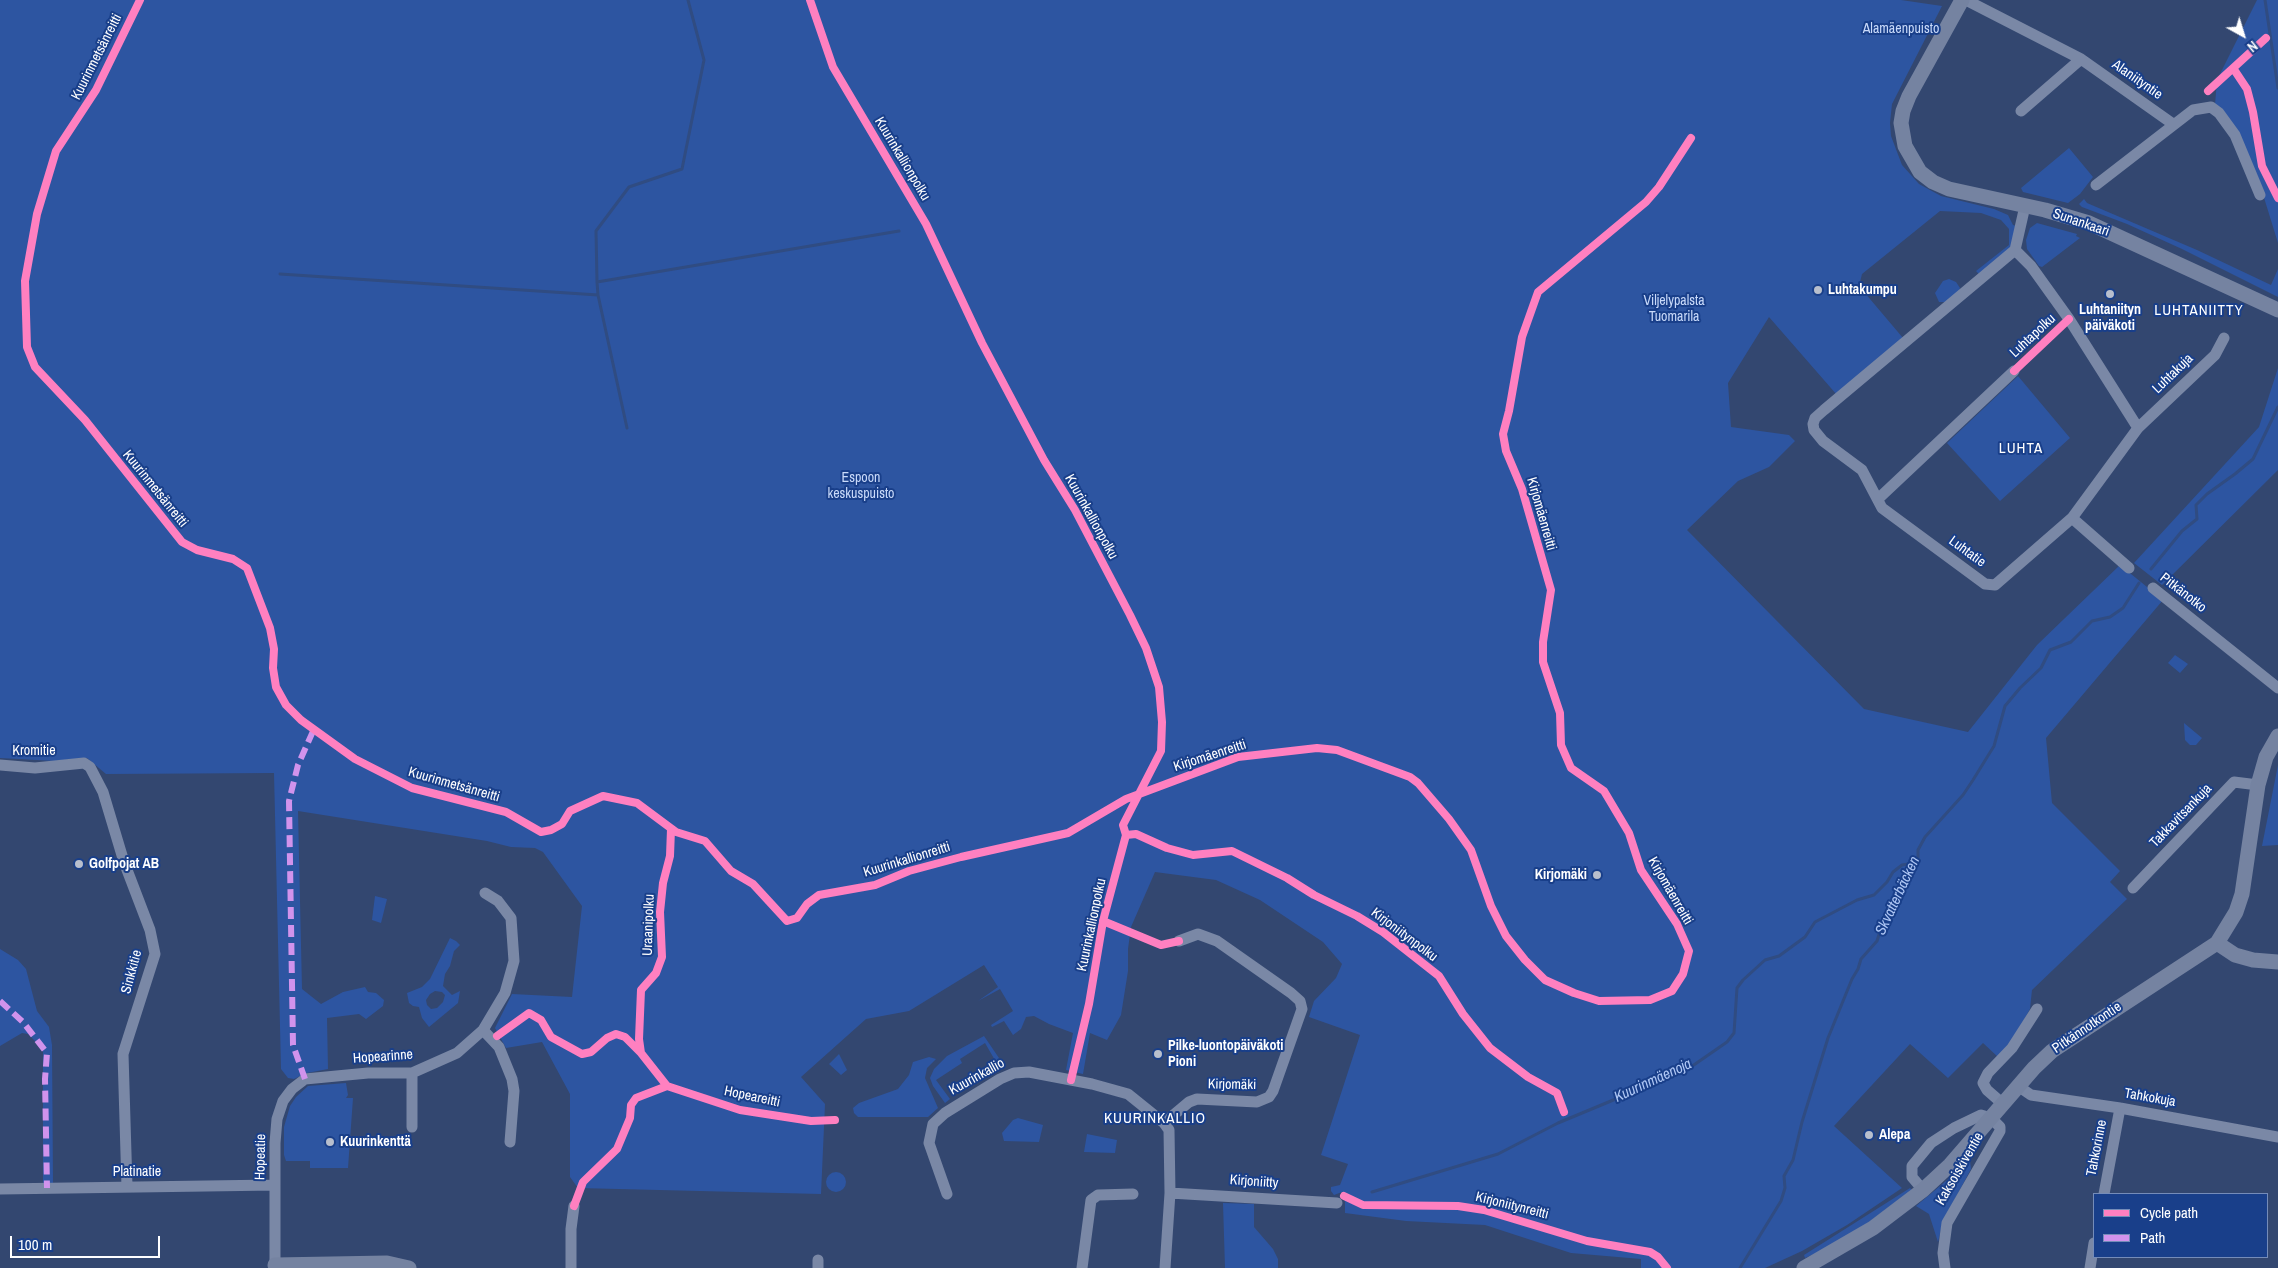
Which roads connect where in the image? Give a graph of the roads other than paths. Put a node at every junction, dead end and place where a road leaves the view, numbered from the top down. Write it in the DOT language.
graph roads {
  1 [pos="1962,0"];
  2 [pos="1966,0"];
  3 [pos="2081,59"];
  4 [pos="2021,111"];
  5 [pos="2173,124"];
  6 [pos="2096,185"];
  7 [pos="2260,195"];
  8 [pos="2025,206"];
  9 [pos="2015,250"];
  10 [pos="2278,310"];
  11 [pos="2224,338"];
  12 [pos="2014,371"];
  13 [pos="2138,428"];
  14 [pos="1878,499"];
  15 [pos="2072,518"];
  16 [pos="2129,568"];
  17 [pos="2153,588"];
  18 [pos="2278,688"];
  19 [pos="2278,736"];
  20 [pos="0,765"];
  21 [pos="68,766"];
  22 [pos="2258,785"];
  23 [pos="2133,888"];
  24 [pos="486,893"];
  25 [pos="1179,942"];
  26 [pos="2217,943"];
  27 [pos="2278,962"];
  28 [pos="2037,1009"];
  29 [pos="484,1030"];
  30 [pos="412,1073"];
  31 [pos="326,1076"];
  32 [pos="2018,1086"];
  33 [pos="2003,1104"];
  34 [pos="2120,1108"];
  35 [pos="1991,1118"];
  36 [pos="1164,1123"];
  37 [pos="412,1127"];
  38 [pos="2278,1137"];
  39 [pos="510,1142"];
  40 [pos="275,1186"];
  41 [pos="127,1188"];
  42 [pos="0,1189"];
  43 [pos="1923,1190"];
  44 [pos="1170,1193"];
  45 [pos="2104,1193"];
  46 [pos="947,1194"];
  47 [pos="1133,1194"];
  48 [pos="1337,1203"];
  49 [pos="574,1206"];
  50 [pos="2093,1249"];
  51 [pos="275,1266"];
  52 [pos="409,1268"];
  53 [pos="571,1268"];
  54 [pos="1082,1268"];
  55 [pos="1165,1268"];
  56 [pos="1804,1268"];
  57 [pos="1945,1268"];
  58 [pos="2090,1268"];
  1 -- 8 [label="street, Sunankaari"];
  2 -- 3 [label="street, Alaniityntie"];
  3 -- 4 [label="street"];
  3 -- 5 [label="street, Alaniityntie"];
  5 -- 6 [label="street"];
  5 -- 7 [label="street"];
  8 -- 9 [label="street"];
  8 -- 10 [label="street, Sunankaari"];
  9 -- 13 [label="street"];
  9 -- 14 [label="street, Luhtatie"];
  11 -- 13 [label="street, Luhtakuja"];
  12 -- 14 [label="street, Luhtapolku"];
  13 -- 15 [label="street, Luhtatie"];
  14 -- 15 [label="street, Luhtatie"];
  15 -- 16 [label="street"];
  17 -- 18 [label="street, Pitkänotko"];
  19 -- 22 [label="street, Pitkännotkontie"];
  20 -- 21 [label="street, Kromitie"];
  21 -- 41 [label="street, Sinkkitie"];
  22 -- 23 [label="street, Takkavitsankuja"];
  22 -- 26 [label="street, Pitkännotkontie"];
  24 -- 29 [label="street, Hopearinne"];
  25 -- 36 [label="street, Kirjomäki"];
  26 -- 27 [label="street"];
  26 -- 32 [label="street, Pitkännotkontie"];
  28 -- 33 [label="street"];
  29 -- 30 [label="street, Hopearinne"];
  29 -- 39 [label="street"];
  30 -- 31 [label="street, Hopearinne"];
  30 -- 37 [label="street"];
  31 -- 40 [label="street, Hopeatie"];
  32 -- 33 [label="street, Pitkännotkontie"];
  32 -- 34 [label="street, Tahkokuja"];
  33 -- 35 [label="street, Pitkännotkontie"];
  34 -- 38 [label="street, Tahkokuja"];
  34 -- 45 [label="street, Tahkorinne"];
  35 -- 43 [label="street, Pitkännotkontie"];
  35 -- 43 [label="street"];
  35 -- 57 [label="street, Kaksoiskiventie"];
  36 -- 44 [label="street"];
  36 -- 46 [label="street, Kuurinkallio"];
  40 -- 41 [label="street, Platinatie"];
  40 -- 51 [label="street, Hopeatie"];
  41 -- 42 [label="street, Platinatie"];
  43 -- 56 [label="street, Pitkännotkontie"];
  44 -- 48 [label="street, Kirjoniitty"];
  44 -- 55 [label="street"];
  47 -- 54 [label="street"];
  49 -- 53 [label="street"];
  50 -- 58 [label="street"];
  51 -- 52 [label="street"];
}
